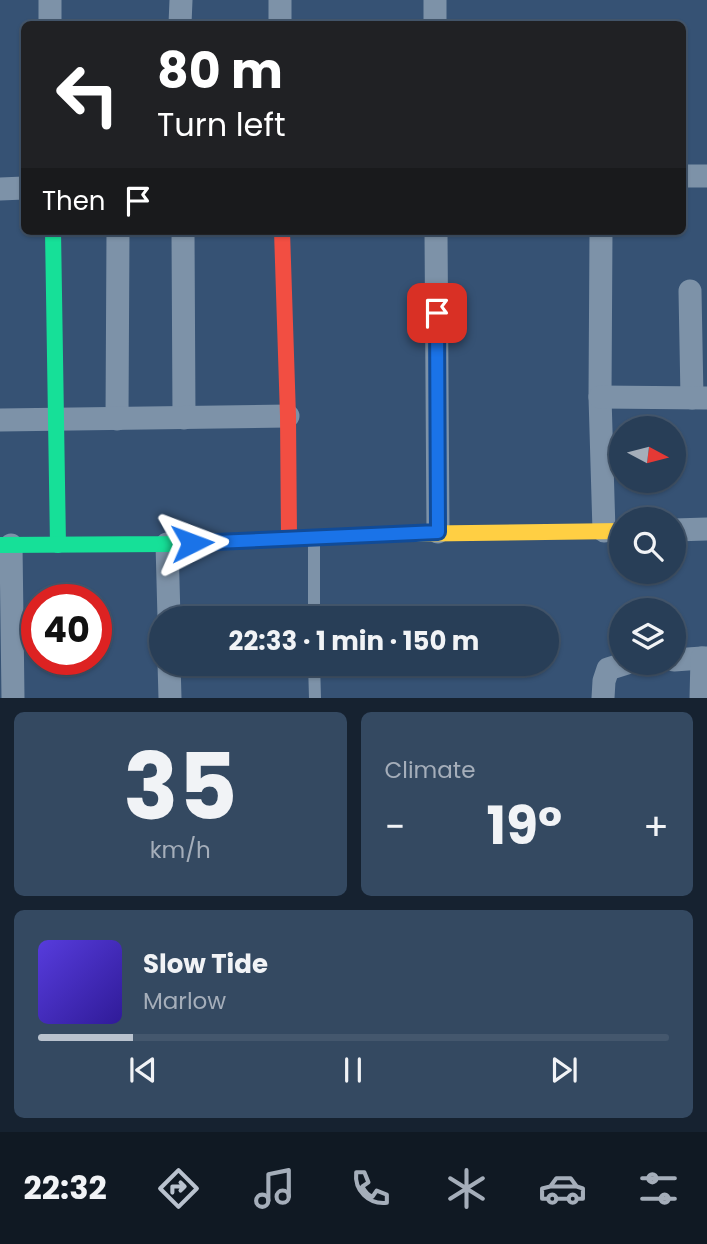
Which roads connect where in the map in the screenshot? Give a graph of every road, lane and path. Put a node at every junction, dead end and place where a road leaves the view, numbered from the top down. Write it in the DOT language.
graph roads {
  1 [pos="50,0"];
  2 [pos="181,0"];
  3 [pos="281,0"];
  4 [pos="435,0"];
  5 [pos="50,21"];
  6 [pos="180,21"];
  7 [pos="281,21"];
  8 [pos="435,21"];
  9 [pos="686,176"];
  10 [pos="707,176"];
  11 [pos="21,188"];
  12 [pos="0,189"];
  13 [pos="53,235"];
  14 [pos="118,235"];
  15 [pos="183,235"];
  16 [pos="282,235"];
  17 [pos="436,235"];
  18 [pos="601,235"];
  19 [pos="690,291"];
  20 [pos="600,397"];
  21 [pos="700,398"];
  22 [pos="288,416"];
  23 [pos="184,418"];
  24 [pos="117,419"];
  25 [pos="0,420"];
  26 [pos="54,420"];
  27 [pos="611,507"];
  28 [pos="707,529"];
  29 [pos="686,530"];
  30 [pos="609,531"];
  31 [pos="438,532"];
  32 [pos="289,537"];
  33 [pos="314,537"];
  34 [pos="167,544"];
  35 [pos="6,545"];
  36 [pos="58,545"];
  37 [pos="169,606"];
  38 [pos="314,606"];
  39 [pos="705,658"];
  40 [pos="686,659"];
  41 [pos="609,669"];
  42 [pos="169,676"];
  43 [pos="314,676"];
  44 [pos="13,698"];
  45 [pos="170,698"];
  46 [pos="315,698"];
  47 [pos="603,698"];
  48 [pos="701,698"];
  1 -- 5 [label="street"];
  2 -- 6 [label="street"];
  3 -- 7 [label="street"];
  4 -- 8 [label="street"];
  9 -- 10 [label="street"];
  11 -- 12 [label="street"];
  13 -- 26 [label="street"];
  14 -- 24 [label="street"];
  15 -- 23 [label="street"];
  16 -- 22 [label="street"];
  17 -- 31 [label="street"];
  18 -- 20 [label="street"];
  19 -- 21 [label="street"];
  20 -- 21 [label="street"];
  20 -- 27 [label="street"];
  22 -- 23 [label="street"];
  22 -- 32 [label="street"];
  23 -- 24 [label="street"];
  24 -- 26 [label="street"];
  25 -- 26 [label="street"];
  26 -- 36 [label="street"];
  28 -- 29 [label="street"];
  30 -- 31 [label="street"];
  31 -- 33 [label="street"];
  32 -- 33 [label="street"];
  32 -- 34 [label="street"];
  33 -- 38 [label="lane"];
  34 -- 36 [label="street"];
  34 -- 37 [label="street"];
  35 -- 36 [label="street"];
  35 -- 44 [label="street"];
  39 -- 40 [label="street"];
  39 -- 48 [label="street"];
  41 -- 47 [label="street"];
  42 -- 45 [label="street"];
  43 -- 46 [label="lane"];
}
